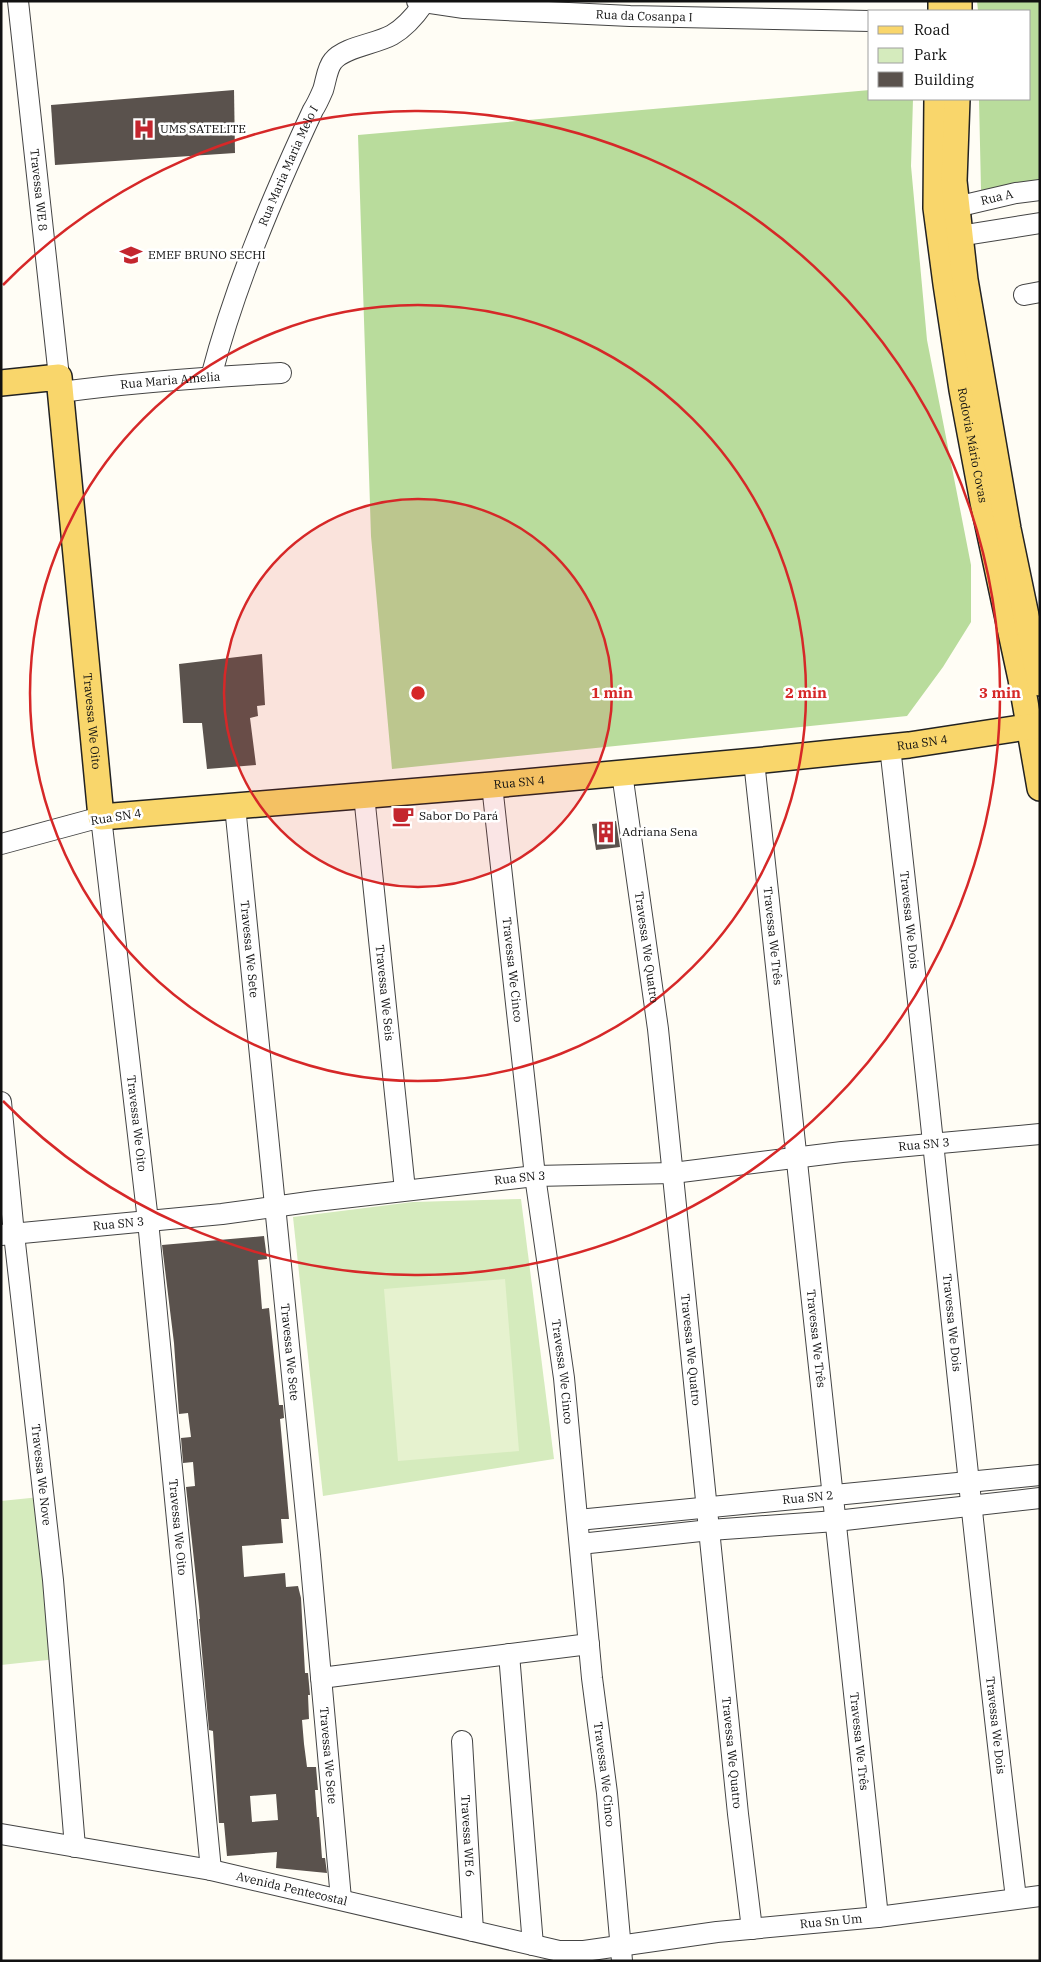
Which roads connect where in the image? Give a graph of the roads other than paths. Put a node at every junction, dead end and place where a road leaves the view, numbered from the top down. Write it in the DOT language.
graph roads {
  1 [pos="23,2"];
  2 [pos="422,2"];
  3 [pos="868,21"];
  4 [pos="937,100"];
  5 [pos="957,100"];
  6 [pos="1040,190"];
  7 [pos="956,207"];
  8 [pos="1040,223"];
  9 [pos="959,236"];
  10 [pos="281,373"];
  11 [pos="211,377"];
  12 [pos="1,383"];
  13 [pos="60,385"];
  14 [pos="1040,682"];
  15 [pos="1035,726"];
  16 [pos="890,747"];
  17 [pos="754,761"];
  18 [pos="622,772"];
  19 [pos="492,785"];
  20 [pos="1040,788"];
  21 [pos="364,795"];
  22 [pos="236,806"];
  23 [pos="101,817"];
  24 [pos="1,844"];
  25 [pos="1,1102"];
  26 [pos="1040,1134"];
  27 [pos="932,1144"];
  28 [pos="796,1157"];
  29 [pos="673,1173"];
  30 [pos="535,1176"];
  31 [pos="406,1190"];
  32 [pos="276,1206"];
  33 [pos="148,1221"];
  34 [pos="8,1235"];
  35 [pos="1040,1475"];
  36 [pos="968,1480"];
  37 [pos="833,1495"];
  38 [pos="1040,1498"];
  39 [pos="707,1506"];
  40 [pos="972,1506"];
  41 [pos="578,1520"];
  42 [pos="836,1521"];
  43 [pos="710,1530"];
  44 [pos="580,1544"];
  45 [pos="589,1644"];
  46 [pos="509,1654"];
  47 [pos="321,1678"];
  48 [pos="462,1742"];
  49 [pos="1,1834"];
  50 [pos="75,1847"];
  51 [pos="211,1870"];
  52 [pos="1040,1896"];
  53 [pos="1016,1898"];
  54 [pos="341,1899"];
  55 [pos="878,1917"];
  56 [pos="752,1929"];
  57 [pos="473,1931"];
  58 [pos="533,1945"];
  59 [pos="559,1951"];
  60 [pos="622,1953"];
  61 [pos="578,1961"];
  1 -- 13 [label="street, Travessa WE 8"];
  2 -- 3 [label="street, Rua da Cosanpa I"];
  2 -- 11 [label="street, Rua Maria Maria Melo I"];
  4 -- 15 [label="main road, Rodovia Mário Covas"];
  5 -- 7 [label="main road, Rodovia Mário Covas"];
  6 -- 7 [label="street, Rua A"];
  7 -- 9 [label="main road, Rodovia Mário Covas"];
  8 -- 9 [label="street"];
  9 -- 14 [label="main road, Rodovia Mário Covas"];
  10 -- 11 [label="street, Rua Maria Amelia"];
  11 -- 13 [label="street, Rua Maria Amelia"];
  12 -- 13 [label="main road"];
  13 -- 23 [label="main road, Travessa We Oito"];
  15 -- 16 [label="main road, Rua SN 4"];
  15 -- 20 [label="main road, Rodovia Mário Covas"];
  16 -- 17 [label="main road, Rua SN 4"];
  16 -- 27 [label="street, Travessa We Dois"];
  17 -- 18 [label="main road, Rua SN 4"];
  17 -- 28 [label="street, Travessa We Três"];
  18 -- 19 [label="main road, Rua SN 4"];
  18 -- 29 [label="street, Travessa We Quatro"];
  19 -- 21 [label="main road, Rua SN 4"];
  19 -- 30 [label="street, Travessa We Cinco"];
  21 -- 22 [label="main road, Rua SN 4"];
  21 -- 31 [label="street, Travessa We Seis"];
  22 -- 23 [label="main road, Rua SN 4"];
  22 -- 32 [label="street, Travessa We Sete"];
  23 -- 24 [label="street, Rua SN 4"];
  23 -- 33 [label="street, Travessa We Oito"];
  25 -- 34 [label="street, Travessa We Nove"];
  26 -- 27 [label="street, Rua SN 3"];
  27 -- 28 [label="street, Rua SN 3"];
  27 -- 36 [label="street, Travessa We Dois"];
  28 -- 29 [label="street, Rua SN 3"];
  28 -- 37 [label="street, Travessa We Três"];
  29 -- 30 [label="street, Rua SN 3"];
  29 -- 39 [label="street, Travessa We Quatro"];
  30 -- 31 [label="street, Rua SN 3"];
  30 -- 41 [label="street, Travessa We Cinco"];
  31 -- 32 [label="street, Rua SN 3"];
  32 -- 33 [label="street, Rua SN 3"];
  32 -- 47 [label="street, Travessa We Sete"];
  33 -- 34 [label="street, Rua SN 3"];
  33 -- 51 [label="street, Travessa We Oito"];
  34 -- 50 [label="street, Travessa We Nove"];
  35 -- 36 [label="street, Rua SN 2"];
  36 -- 37 [label="street, Rua SN 2"];
  36 -- 40 [label="street, Travessa We Dois"];
  37 -- 39 [label="street, Rua SN 2"];
  37 -- 42 [label="street, Travessa We Três"];
  38 -- 40 [label="street, Rua SN 2"];
  39 -- 41 [label="street, Rua SN 2"];
  39 -- 43 [label="street, Travessa We Quatro"];
  40 -- 42 [label="street, Rua SN 2"];
  40 -- 53 [label="street, Travessa We Dois"];
  41 -- 44 [label="street, Travessa We Cinco"];
  42 -- 43 [label="street, Rua SN 2"];
  42 -- 55 [label="street, Travessa We Três"];
  43 -- 44 [label="street, Rua SN 2"];
  43 -- 56 [label="street, Travessa We Quatro"];
  44 -- 45 [label="street, Travessa We Cinco"];
  45 -- 46 [label="street"];
  45 -- 60 [label="street, Travessa We Cinco"];
  46 -- 47 [label="street"];
  46 -- 58 [label="street"];
  47 -- 54 [label="street, Travessa We Sete"];
  48 -- 57 [label="street, Travessa WE 6"];
  49 -- 50 [label="street, Avenida Pentecostal"];
  50 -- 51 [label="street, Avenida Pentecostal"];
  51 -- 54 [label="street, Avenida Pentecostal"];
  52 -- 53 [label="street, Rua Sn Um"];
  53 -- 55 [label="street, Rua Sn Um"];
  54 -- 57 [label="street, Avenida Pentecostal"];
  55 -- 56 [label="street, Rua Sn Um"];
  56 -- 60 [label="street, Rua Sn Um"];
  57 -- 58 [label="street, Avenida Pentecostal"];
  58 -- 59 [label="street, Avenida Pentecostal"];
  59 -- 60 [label="street, Rua Sn Um"];
  59 -- 61 [label="street, Avenida Pentecostal"];
}
